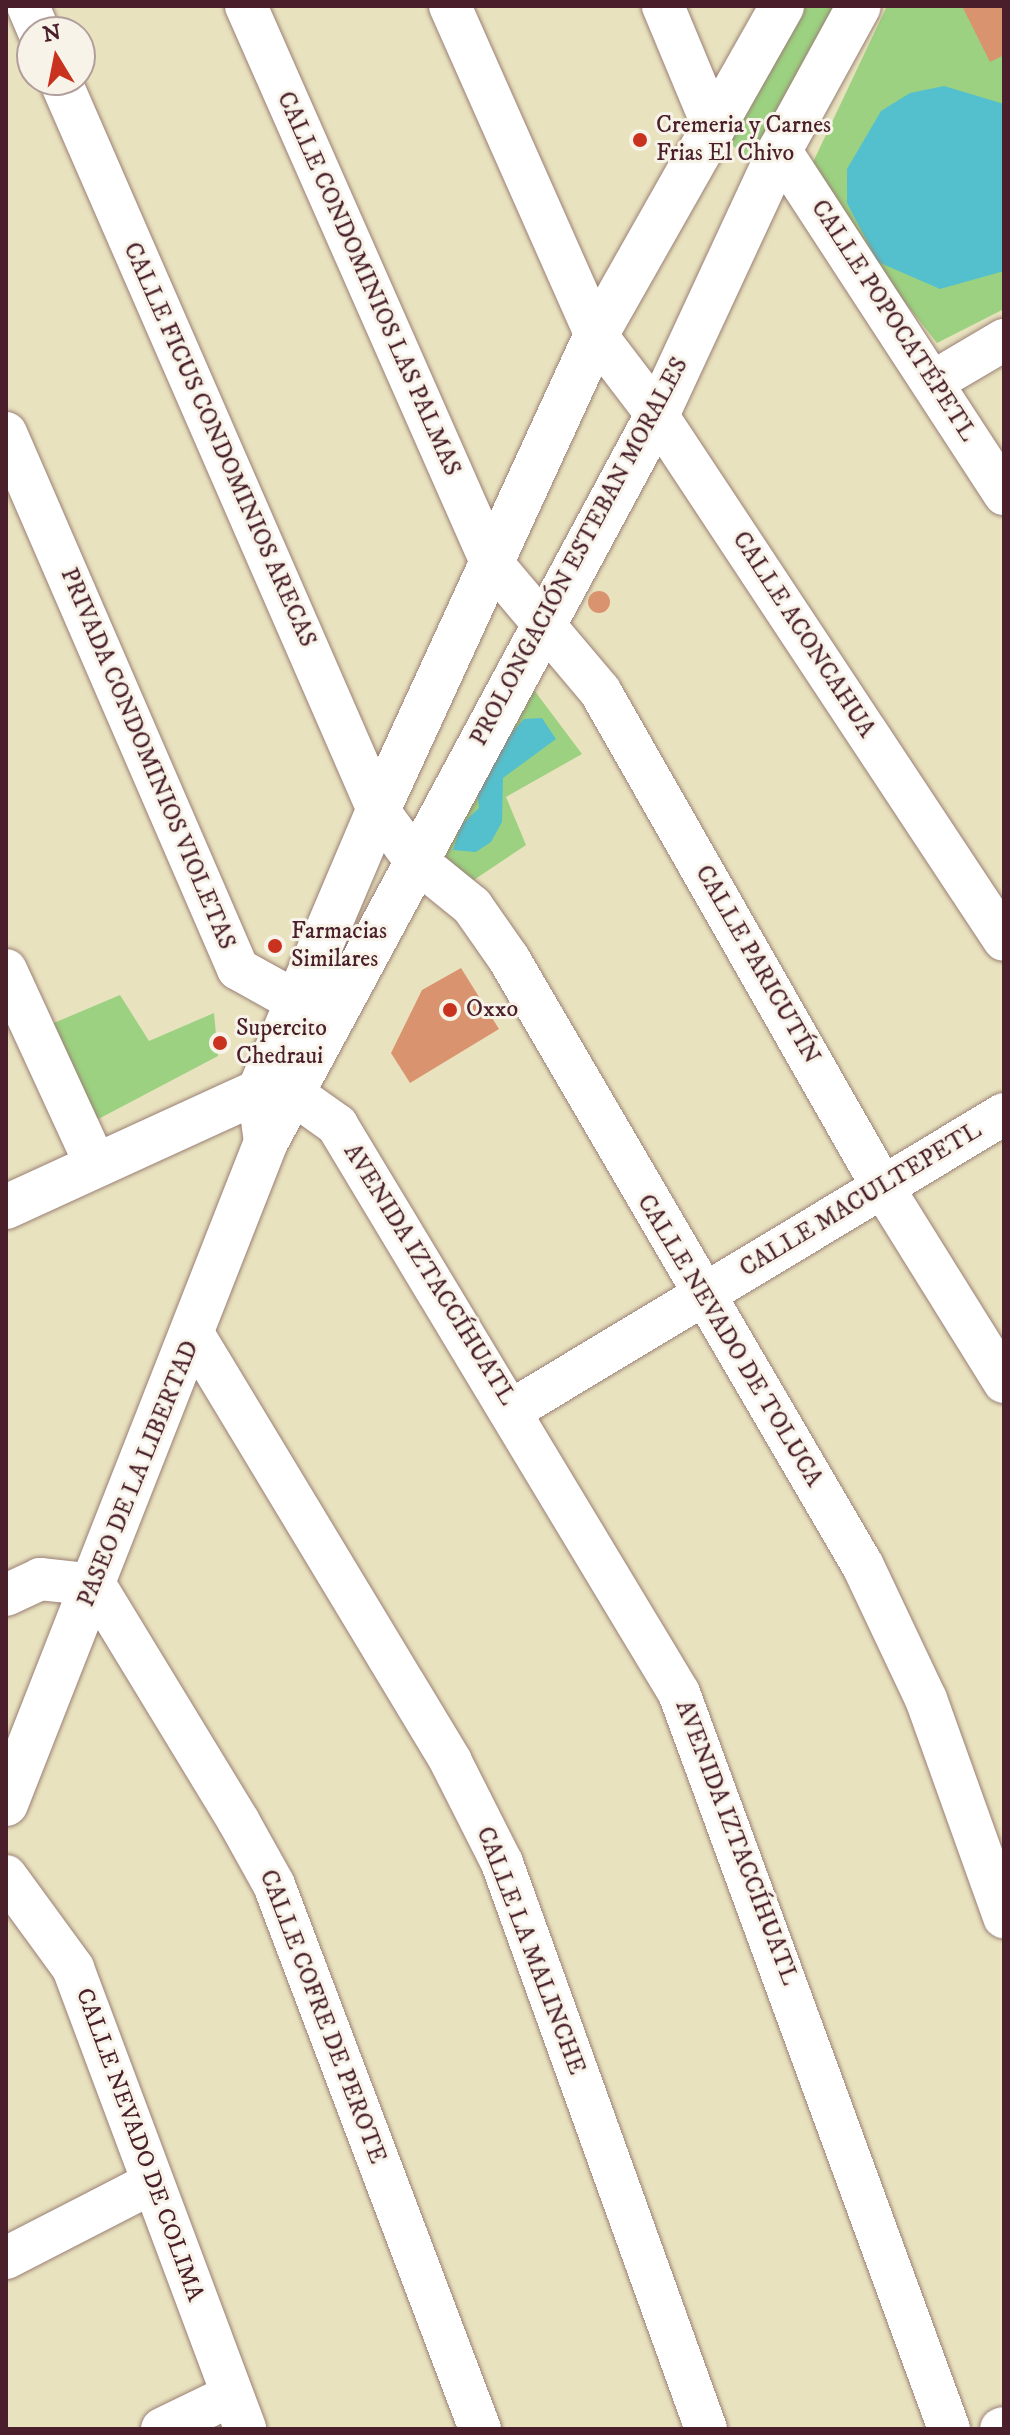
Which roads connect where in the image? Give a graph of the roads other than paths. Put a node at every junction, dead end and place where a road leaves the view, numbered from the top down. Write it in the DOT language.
graph roads {
  1 [pos="246,6"];
  2 [pos="450,6"];
  3 [pos="663,6"];
  4 [pos="782,6"];
  5 [pos="859,6"];
  6 [pos="67,96"];
  7 [pos="712,124"];
  8 [pos="780,150"];
  9 [pos="596,335"];
  10 [pos="1004,340"];
  11 [pos="936,380"];
  12 [pos="657,415"];
  13 [pos="6,433"];
  14 [pos="1004,494"];
  15 [pos="491,562"];
  16 [pos="548,621"];
  17 [pos="378,810"];
  18 [pos="414,859"];
  19 [pos="1004,940"];
  20 [pos="6,970"];
  21 [pos="294,1000"];
  22 [pos="289,1082"];
  23 [pos="1004,1114"];
  24 [pos="96,1166"];
  25 [pos="882,1186"];
  26 [pos="6,1207"];
  27 [pos="700,1296"];
  28 [pos="195,1337"];
  29 [pos="1004,1382"];
  30 [pos="512,1410"];
  31 [pos="95,1585"];
  32 [pos="6,1595"];
  33 [pos="6,1804"];
  34 [pos="6,1876"];
  35 [pos="1004,1917"];
  36 [pos="152,2183"];
  37 [pos="6,2258"];
  38 [pos="239,2412"];
  39 [pos="162,2429"];
  40 [pos="480,2429"];
  41 [pos="706,2429"];
  42 [pos="949,2429"];
  1 -- 15 [label="street, CALLE CONDOMINIOS LAS PALMAS"];
  2 -- 9 [label="street, CALLE ACONCAHUA"];
  3 -- 7 [label="street"];
  4 -- 7 [label="street"];
  5 -- 8 [label="street, PROLONGACIÓN ESTEBAN MORALES"];
  6 -- 17 [label="street, CALLE FICUS CONDOMINIOS ARECAS"];
  7 -- 9 [label="street"];
  8 -- 11 [label="street, CALLE POPOCATÉPETL"];
  8 -- 12 [label="street, PROLONGACIÓN ESTEBAN MORALES"];
  9 -- 12 [label="street, CALLE ACONCAHUA"];
  9 -- 15 [label="street"];
  10 -- 11 [label="street"];
  11 -- 14 [label="street, CALLE POPOCATÉPETL"];
  12 -- 16 [label="street, PROLONGACIÓN ESTEBAN MORALES"];
  12 -- 19 [label="street, CALLE ACONCAHUA"];
  13 -- 21 [label="street, PRIVADA CONDOMINIOS VIOLETAS"];
  15 -- 16 [label="street, CALLE PARICUTÍN"];
  15 -- 17 [label="street"];
  16 -- 18 [label="street, PROLONGACIÓN ESTEBAN MORALES"];
  16 -- 25 [label="street, CALLE PARICUTÍN"];
  17 -- 18 [label="street, CALLE NEVADO DE TOLUCA"];
  17 -- 21 [label="street"];
  18 -- 22 [label="street, PROLONGACIÓN ESTEBAN MORALES"];
  18 -- 27 [label="street, CALLE NEVADO DE TOLUCA"];
  20 -- 24 [label="street"];
  21 -- 22 [label="street"];
  21 -- 22 [label="street"];
  22 -- 24 [label="street"];
  22 -- 28 [label="street, PASEO DE LA LIBERTAD"];
  22 -- 30 [label="street, AVENIDA IZTACCÍHUATL"];
  23 -- 25 [label="street, CALLE MACULTEPETL"];
  24 -- 26 [label="street"];
  25 -- 27 [label="street, CALLE MACULTEPETL"];
  25 -- 29 [label="street, CALLE PARICUTÍN"];
  27 -- 30 [label="street, CALLE MACULTEPETL"];
  27 -- 35 [label="street, CALLE NEVADO DE TOLUCA"];
  28 -- 31 [label="street, PASEO DE LA LIBERTAD"];
  28 -- 41 [label="street, CALLE LA MALINCHE"];
  30 -- 42 [label="street, AVENIDA IZTACCÍHUATL"];
  31 -- 32 [label="street"];
  31 -- 33 [label="street, PASEO DE LA LIBERTAD"];
  31 -- 40 [label="street, CALLE COFRE DE PEROTE"];
  34 -- 36 [label="street, CALLE NEVADO DE COLIMA"];
  36 -- 37 [label="street"];
  36 -- 38 [label="street, CALLE NEVADO DE COLIMA"];
  38 -- 39 [label="street"];
}
